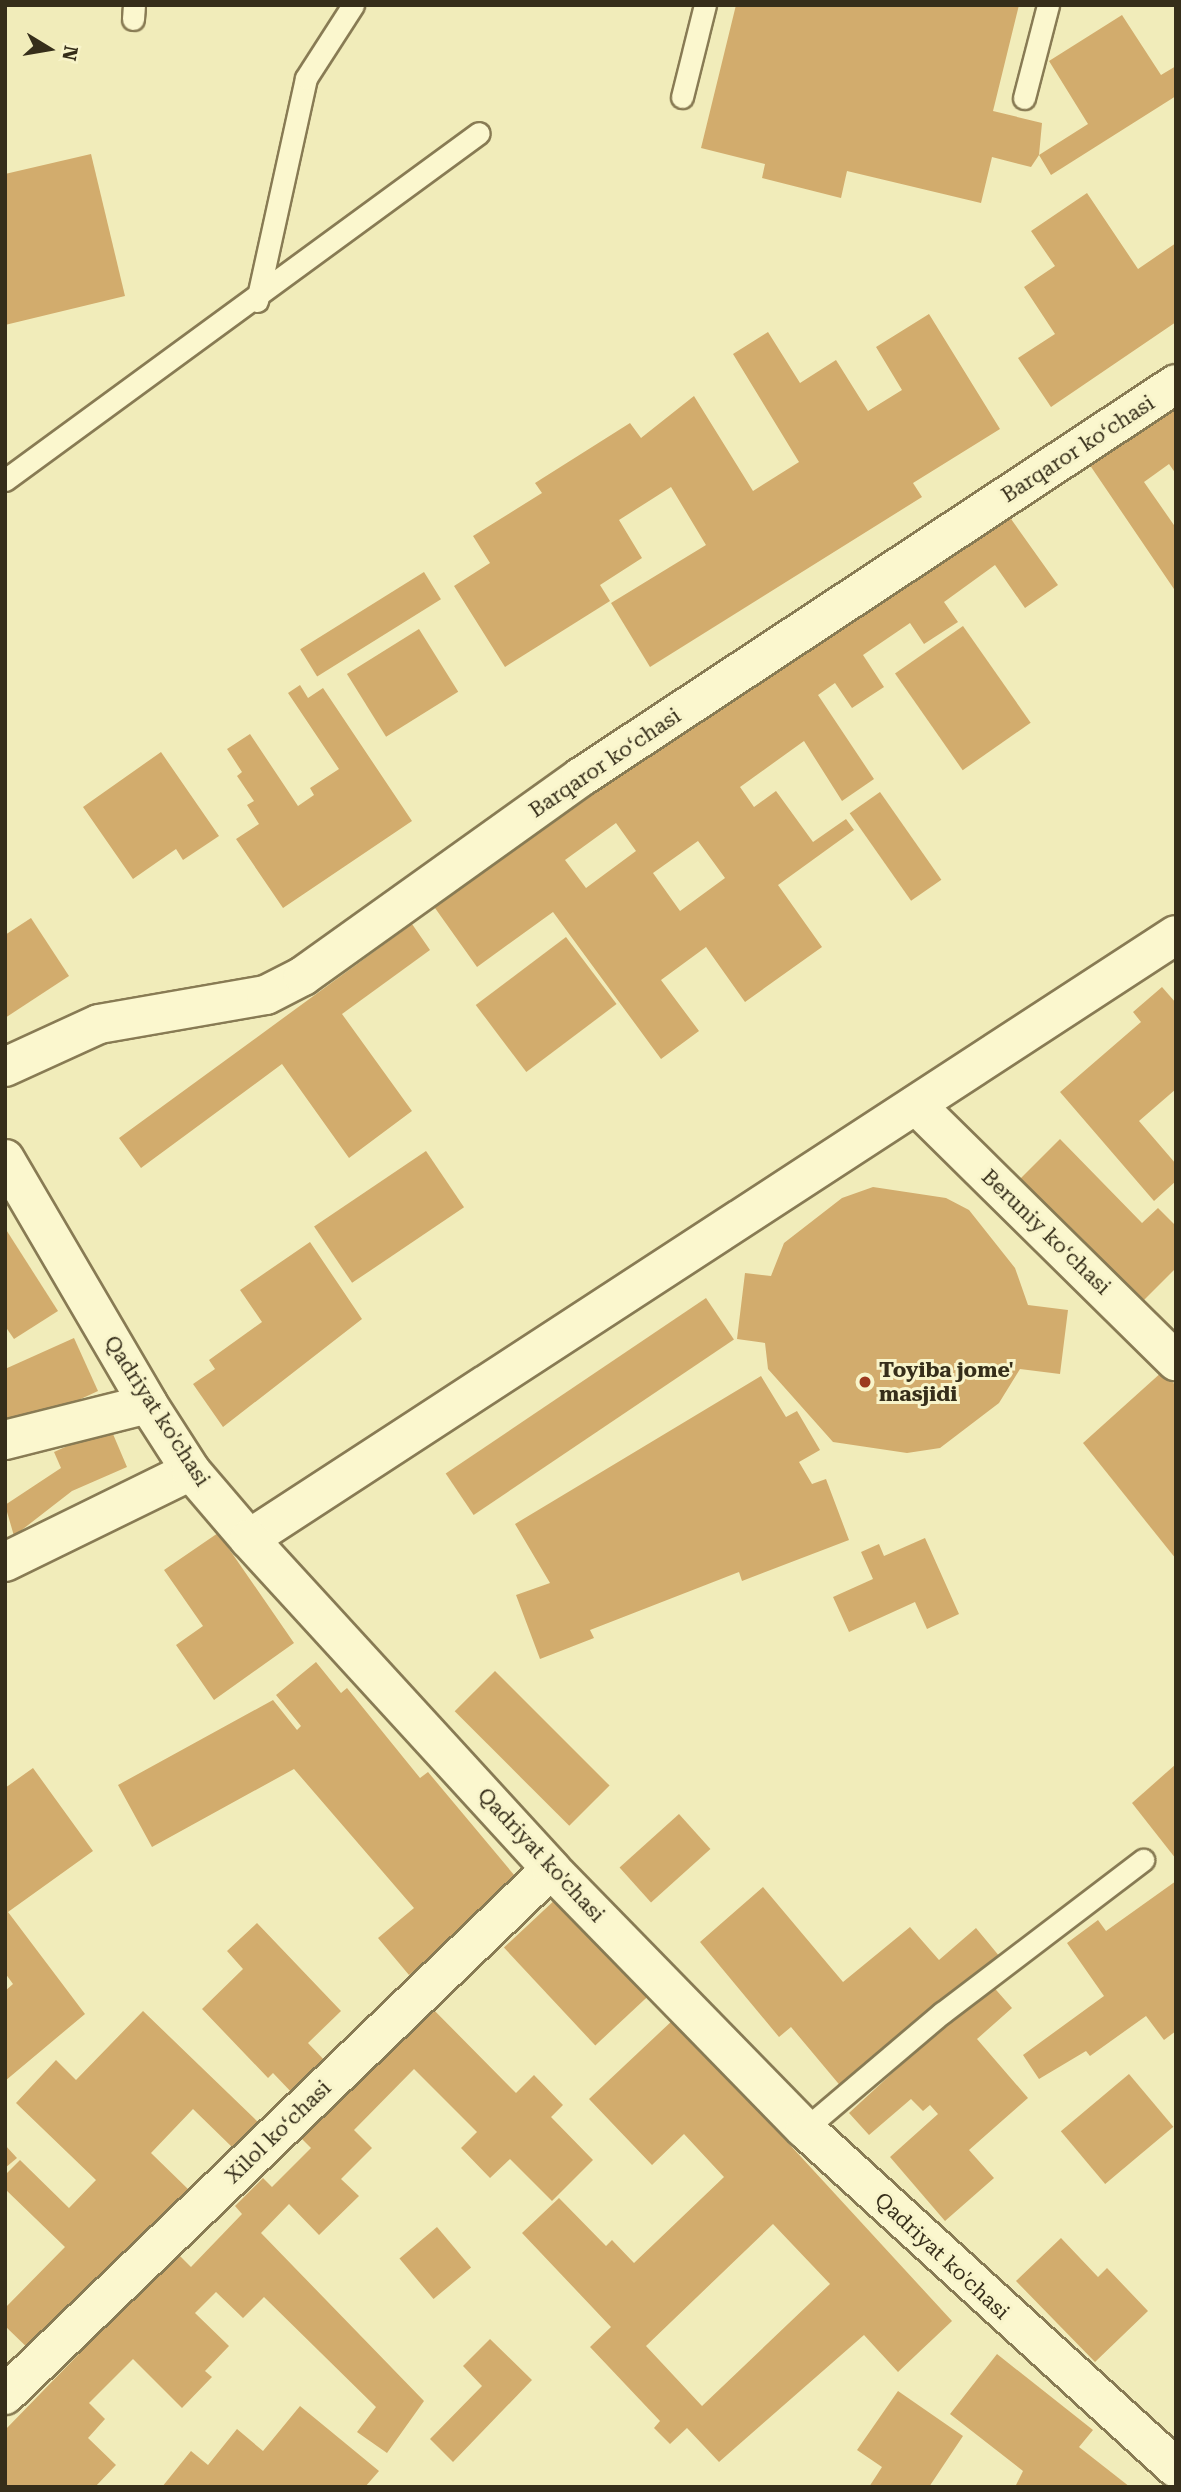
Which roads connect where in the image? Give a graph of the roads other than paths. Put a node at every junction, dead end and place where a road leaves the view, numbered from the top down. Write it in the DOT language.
graph roads {
  1 [pos="353,5"];
  2 [pos="705,5"];
  3 [pos="1048,5"];
  4 [pos="682,97"];
  5 [pos="1024,98"];
  6 [pos="480,133"];
  7 [pos="257,301"];
  8 [pos="1176,384"];
  9 [pos="5,480"];
  10 [pos="1176,935"];
  11 [pos="5,1067"];
  12 [pos="916,1105"];
  13 [pos="5,1159"];
  14 [pos="1171,1344"];
  15 [pos="148,1404"];
  16 [pos="5,1440"];
  17 [pos="191,1471"];
  18 [pos="249,1539"];
  19 [pos="5,1562"];
  20 [pos="1143,1860"];
  21 [pos="551,1869"];
  22 [pos="805,2129"];
  23 [pos="5,2395"];
  24 [pos="1176,2468"];
  1 -- 7 [label="lane"];
  2 -- 4 [label="lane"];
  3 -- 5 [label="lane"];
  6 -- 7 [label="lane"];
  7 -- 9 [label="lane"];
  8 -- 11 [label="street, Barqaror koʻchasi"];
  10 -- 12 [label="street"];
  12 -- 14 [label="street, Beruniy koʻchasi"];
  12 -- 18 [label="street"];
  13 -- 15 [label="street, Qadriyat ko'chasi"];
  15 -- 16 [label="street"];
  15 -- 17 [label="street, Qadriyat ko'chasi"];
  17 -- 18 [label="street, Qadriyat ko'chasi"];
  17 -- 19 [label="street"];
  18 -- 21 [label="street, Qadriyat ko'chasi"];
  20 -- 22 [label="lane"];
  21 -- 22 [label="street, Qadriyat ko'chasi"];
  21 -- 23 [label="street, Xilol koʻchasi"];
  22 -- 24 [label="street, Qadriyat ko'chasi"];
}
